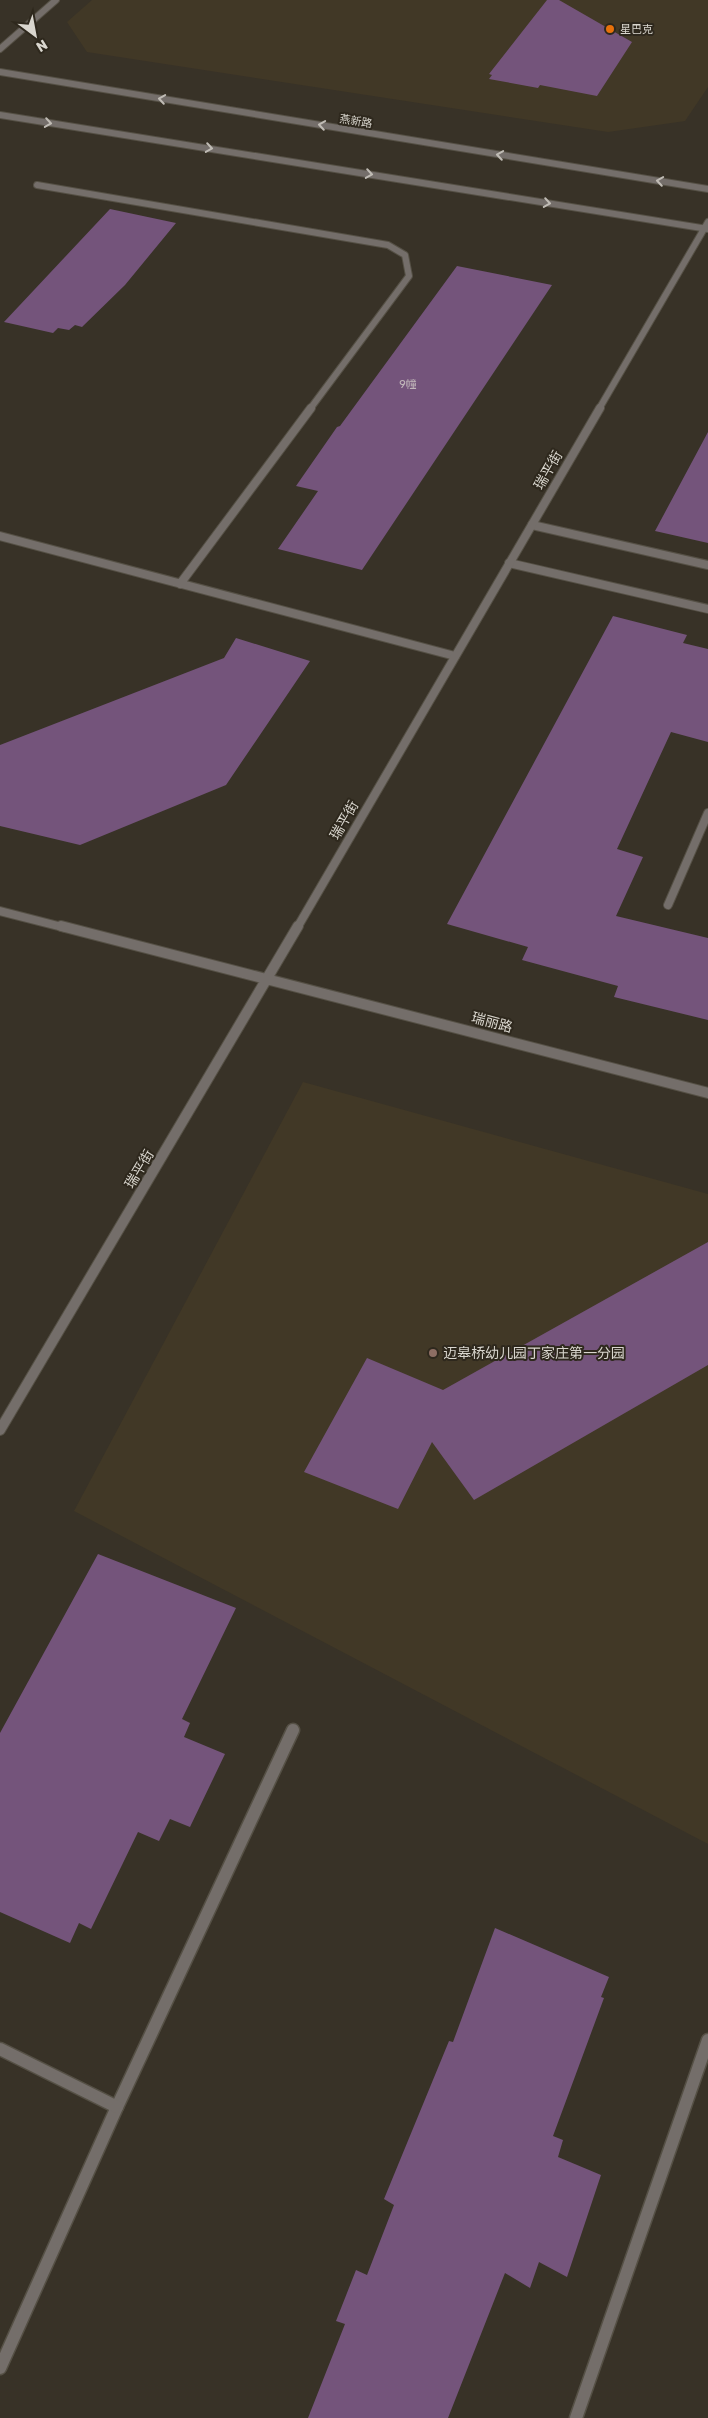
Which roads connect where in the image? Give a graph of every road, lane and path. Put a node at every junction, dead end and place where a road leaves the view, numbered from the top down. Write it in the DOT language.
graph roads {
  1 [pos="56,0"];
  2 [pos="0,49"];
  3 [pos="0,72"];
  4 [pos="0,115"];
  5 [pos="37,185"];
  6 [pos="708,189"];
  7 [pos="707,227"];
  8 [pos="532,525"];
  9 [pos="0,536"];
  10 [pos="509,563"];
  11 [pos="708,565"];
  12 [pos="180,584"];
  13 [pos="708,610"];
  14 [pos="455,656"];
  15 [pos="708,813"];
  16 [pos="668,904"];
  17 [pos="0,911"];
  18 [pos="268,978"];
  19 [pos="708,1094"];
  20 [pos="0,1430"];
  21 [pos="293,1730"];
  22 [pos="708,2040"];
  23 [pos="0,2050"];
  24 [pos="117,2107"];
  25 [pos="0,2368"];
  26 [pos="576,2418"];
  1 -- 2 [label="street"];
  6 -- 3 [label="street, 燕新路, one-way"];
  4 -- 7 [label="street, one-way"];
  5 -- 12 [label="street"];
  7 -- 8 [label="street, 瑞平街"];
  8 -- 10 [label="street, 瑞平街"];
  8 -- 11 [label="street"];
  9 -- 12 [label="street"];
  10 -- 13 [label="street"];
  10 -- 14 [label="street, 瑞平街"];
  12 -- 14 [label="street"];
  14 -- 18 [label="street, 瑞平街"];
  15 -- 16 [label="street"];
  17 -- 18 [label="street, 瑞丽路"];
  18 -- 19 [label="street, 瑞丽路"];
  18 -- 20 [label="street, 瑞平街"];
  21 -- 24 [label="street"];
  22 -- 26 [label="street"];
  23 -- 24 [label="street"];
  24 -- 25 [label="street"];
}
